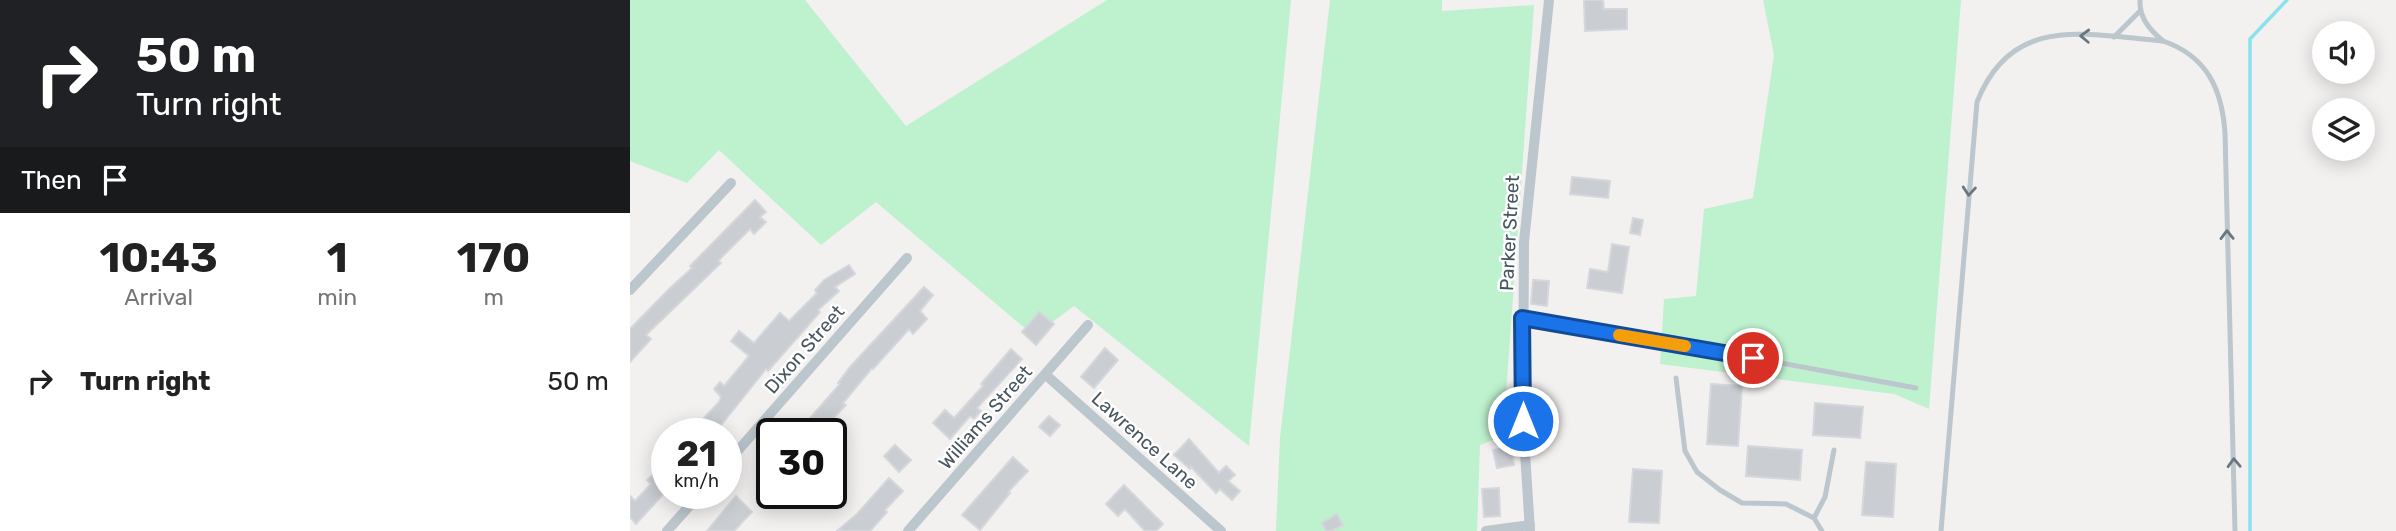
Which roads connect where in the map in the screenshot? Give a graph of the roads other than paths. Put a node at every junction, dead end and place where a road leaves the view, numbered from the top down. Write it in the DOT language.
graph roads {
  1 [pos="1549,0"];
  2 [pos="2140,0"];
  3 [pos="2140,11"];
  4 [pos="2114,37"];
  5 [pos="2164,41"];
  6 [pos="731,183"];
  7 [pos="907,258"];
  8 [pos="630,290"];
  9 [pos="1522,318"];
  10 [pos="1087,325"];
  11 [pos="1046,375"];
  12 [pos="1676,378"];
  13 [pos="1916,388"];
  14 [pos="742,446"];
  15 [pos="1834,450"];
  16 [pos="687,509"];
  17 [pos="1814,518"];
  18 [pos="1530,528"];
  19 [pos="667,531"];
  20 [pos="908,531"];
  21 [pos="1221,531"];
  22 [pos="1486,531"];
  23 [pos="1822,531"];
  24 [pos="1941,531"];
  25 [pos="2235,531"];
  1 -- 9 [label="street, Parker Street"];
  2 -- 3 [label="lane"];
  3 -- 4 [label="lane"];
  3 -- 5 [label="lane"];
  4 -- 5 [label="lane"];
  4 -- 24 [label="lane, one-way"];
  25 -- 5 [label="lane, one-way"];
  6 -- 8 [label="street"];
  7 -- 14 [label="street, Dixon Street"];
  9 -- 13 [label="lane"];
  9 -- 18 [label="street, Parker Street"];
  10 -- 11 [label="street, Williams Street"];
  11 -- 20 [label="street, Williams Street"];
  11 -- 21 [label="street, Lawrence Lane"];
  12 -- 17 [label="lane"];
  15 -- 17 [label="lane"];
  16 -- 19 [label="street"];
  17 -- 23 [label="lane"];
  18 -- 22 [label="street"];
}
